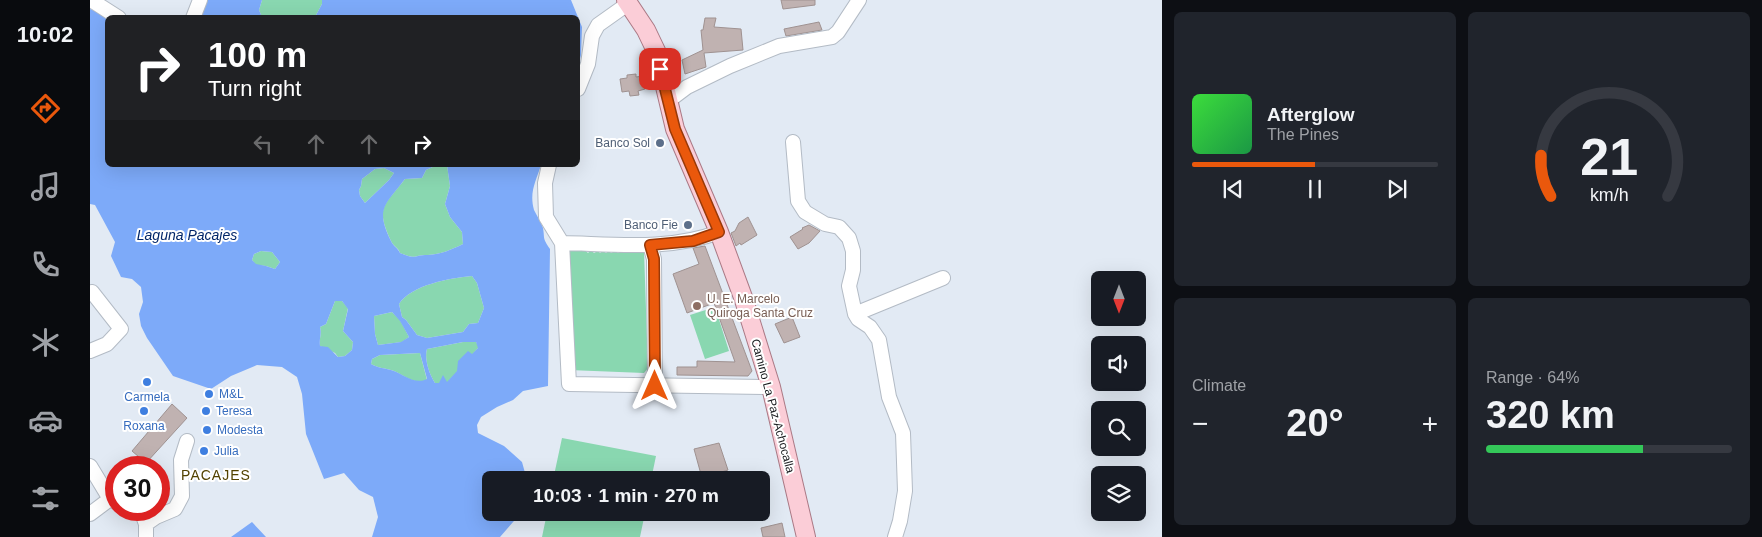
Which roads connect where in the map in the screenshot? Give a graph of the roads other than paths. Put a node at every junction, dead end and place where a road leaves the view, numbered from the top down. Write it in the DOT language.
graph roads {
  1 [pos="91,0"];
  2 [pos="200,0"];
  3 [pos="859,0"];
  4 [pos="627,2"];
  5 [pos="114,15"];
  6 [pos="194,15"];
  7 [pos="580,84"];
  8 [pos="667,102"];
  9 [pos="793,142"];
  10 [pos="549,167"];
  11 [pos="719,232"];
  12 [pos="562,243"];
  13 [pos="650,245"];
  14 [pos="943,278"];
  15 [pos="92,292"];
  16 [pos="855,314"];
  17 [pos="90,351"];
  18 [pos="655,386"];
  19 [pos="771,387"];
  20 [pos="188,441"];
  21 [pos="90,466"];
  22 [pos="105,488"];
  23 [pos="105,505"];
  24 [pos="90,514"];
  25 [pos="146,530"];
  26 [pos="806,537"];
  27 [pos="895,537"];
  1 -- 5 [label="street"];
  2 -- 6 [label="street"];
  3 -- 8 [label="street"];
  4 -- 7 [label="street"];
  4 -- 8 [label="main road, Camino La Paz-Achocalla"];
  8 -- 11 [label="main road, Camino La Paz-Achocalla"];
  9 -- 16 [label="street"];
  10 -- 12 [label="street"];
  11 -- 13 [label="street"];
  11 -- 19 [label="main road, Camino La Paz-Achocalla"];
  12 -- 13 [label="street"];
  12 -- 18 [label="street"];
  13 -- 18 [label="street"];
  14 -- 16 [label="street"];
  15 -- 17 [label="street"];
  16 -- 27 [label="street"];
  18 -- 19 [label="street"];
  19 -- 26 [label="main road, Camino La Paz-Achocalla"];
  20 -- 25 [label="street"];
  21 -- 22 [label="street"];
  23 -- 24 [label="street"];
}
